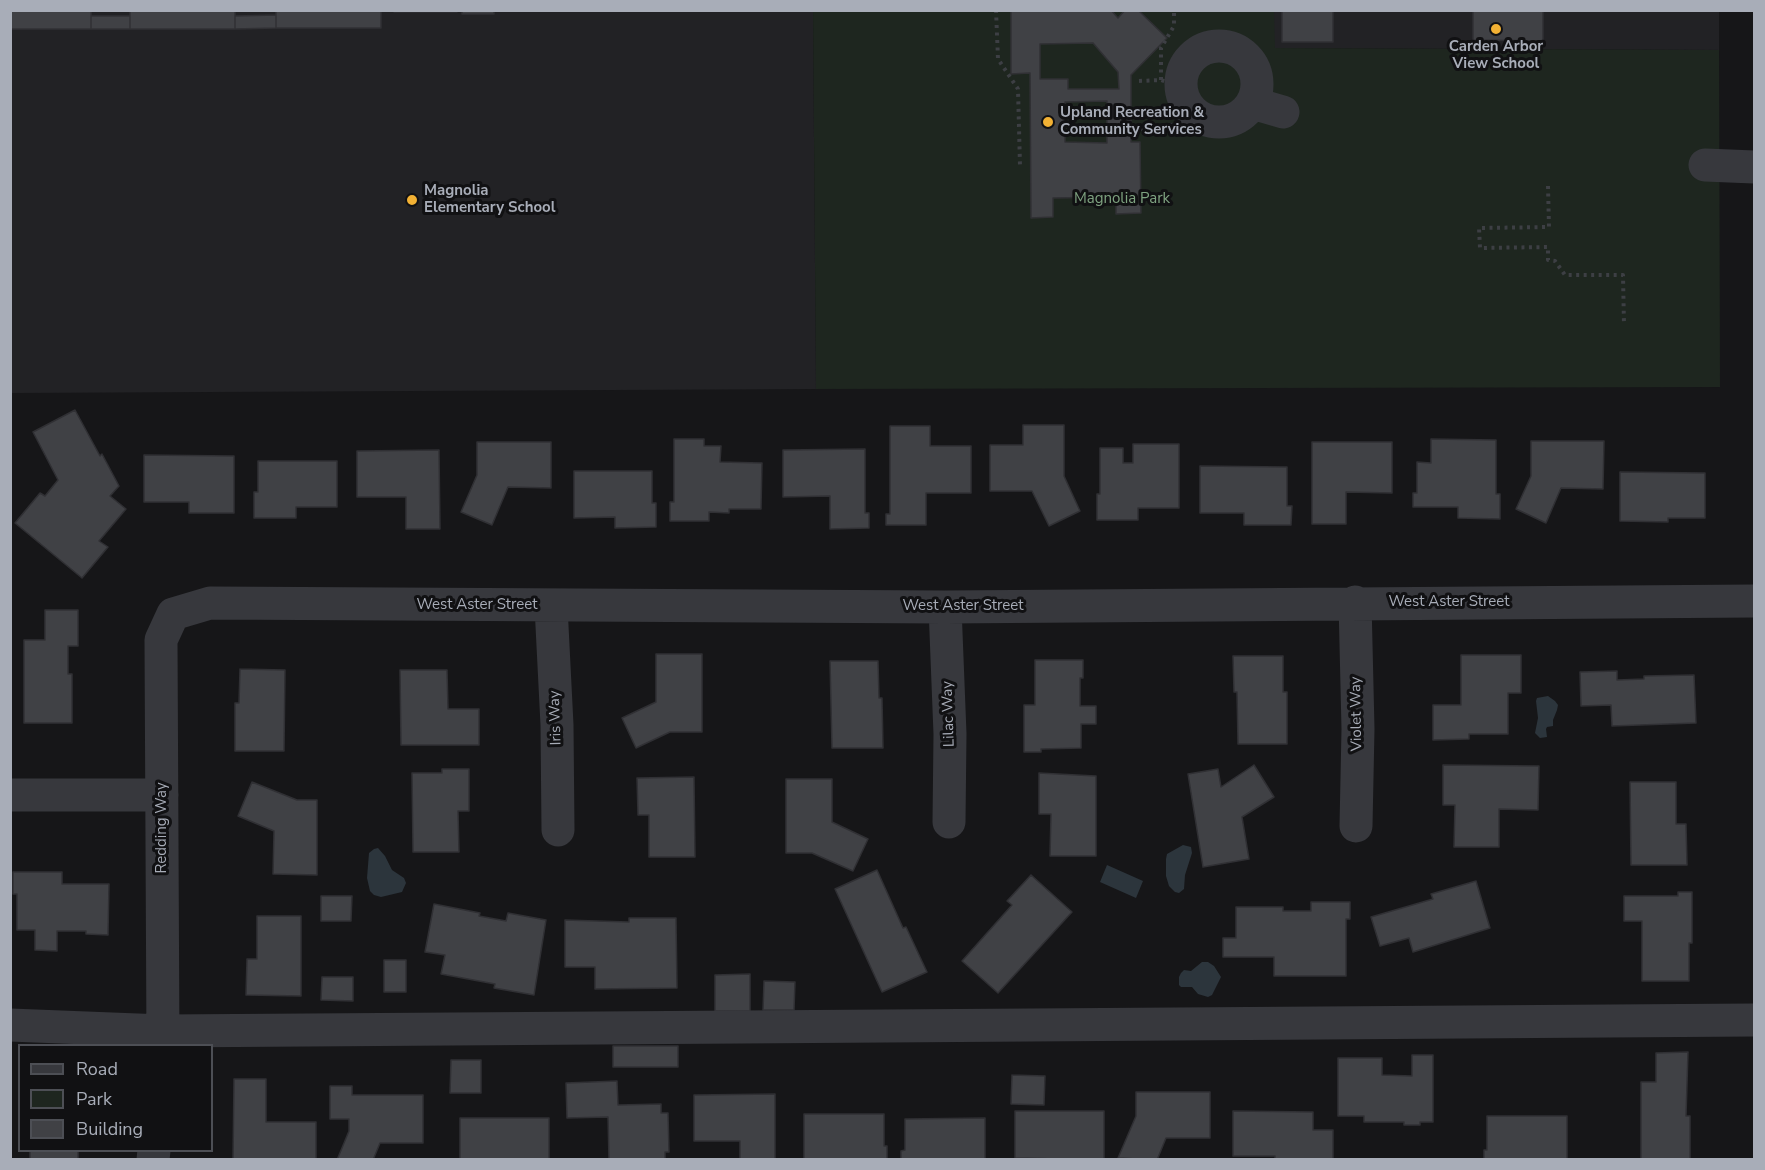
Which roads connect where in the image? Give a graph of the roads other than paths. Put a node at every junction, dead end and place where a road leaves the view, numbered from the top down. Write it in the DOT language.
graph roads {
  1 [pos="1705,165"];
  2 [pos="1755,167"];
  3 [pos="1755,601"];
  4 [pos="1355,602"];
  5 [pos="551,606"];
  6 [pos="945,607"];
  7 [pos="173,614"];
  8 [pos="10,795"];
  9 [pos="162,795"];
  10 [pos="949,822"];
  11 [pos="1356,826"];
  12 [pos="558,830"];
  13 [pos="1755,1020"];
  14 [pos="10,1025"];
  15 [pos="163,1038"];
  1 -- 2 [label="street"];
  3 -- 4 [label="street, West Aster Street"];
  4 -- 6 [label="street, West Aster Street"];
  4 -- 11 [label="street, Violet Way"];
  5 -- 6 [label="street, West Aster Street"];
  5 -- 7 [label="street, West Aster Street"];
  5 -- 12 [label="street, Iris Way"];
  6 -- 10 [label="street, Lilac Way"];
  7 -- 9 [label="street, Redding Way"];
  8 -- 9 [label="street"];
  9 -- 15 [label="street, Redding Way"];
  13 -- 15 [label="street"];
  14 -- 15 [label="street"];
}
